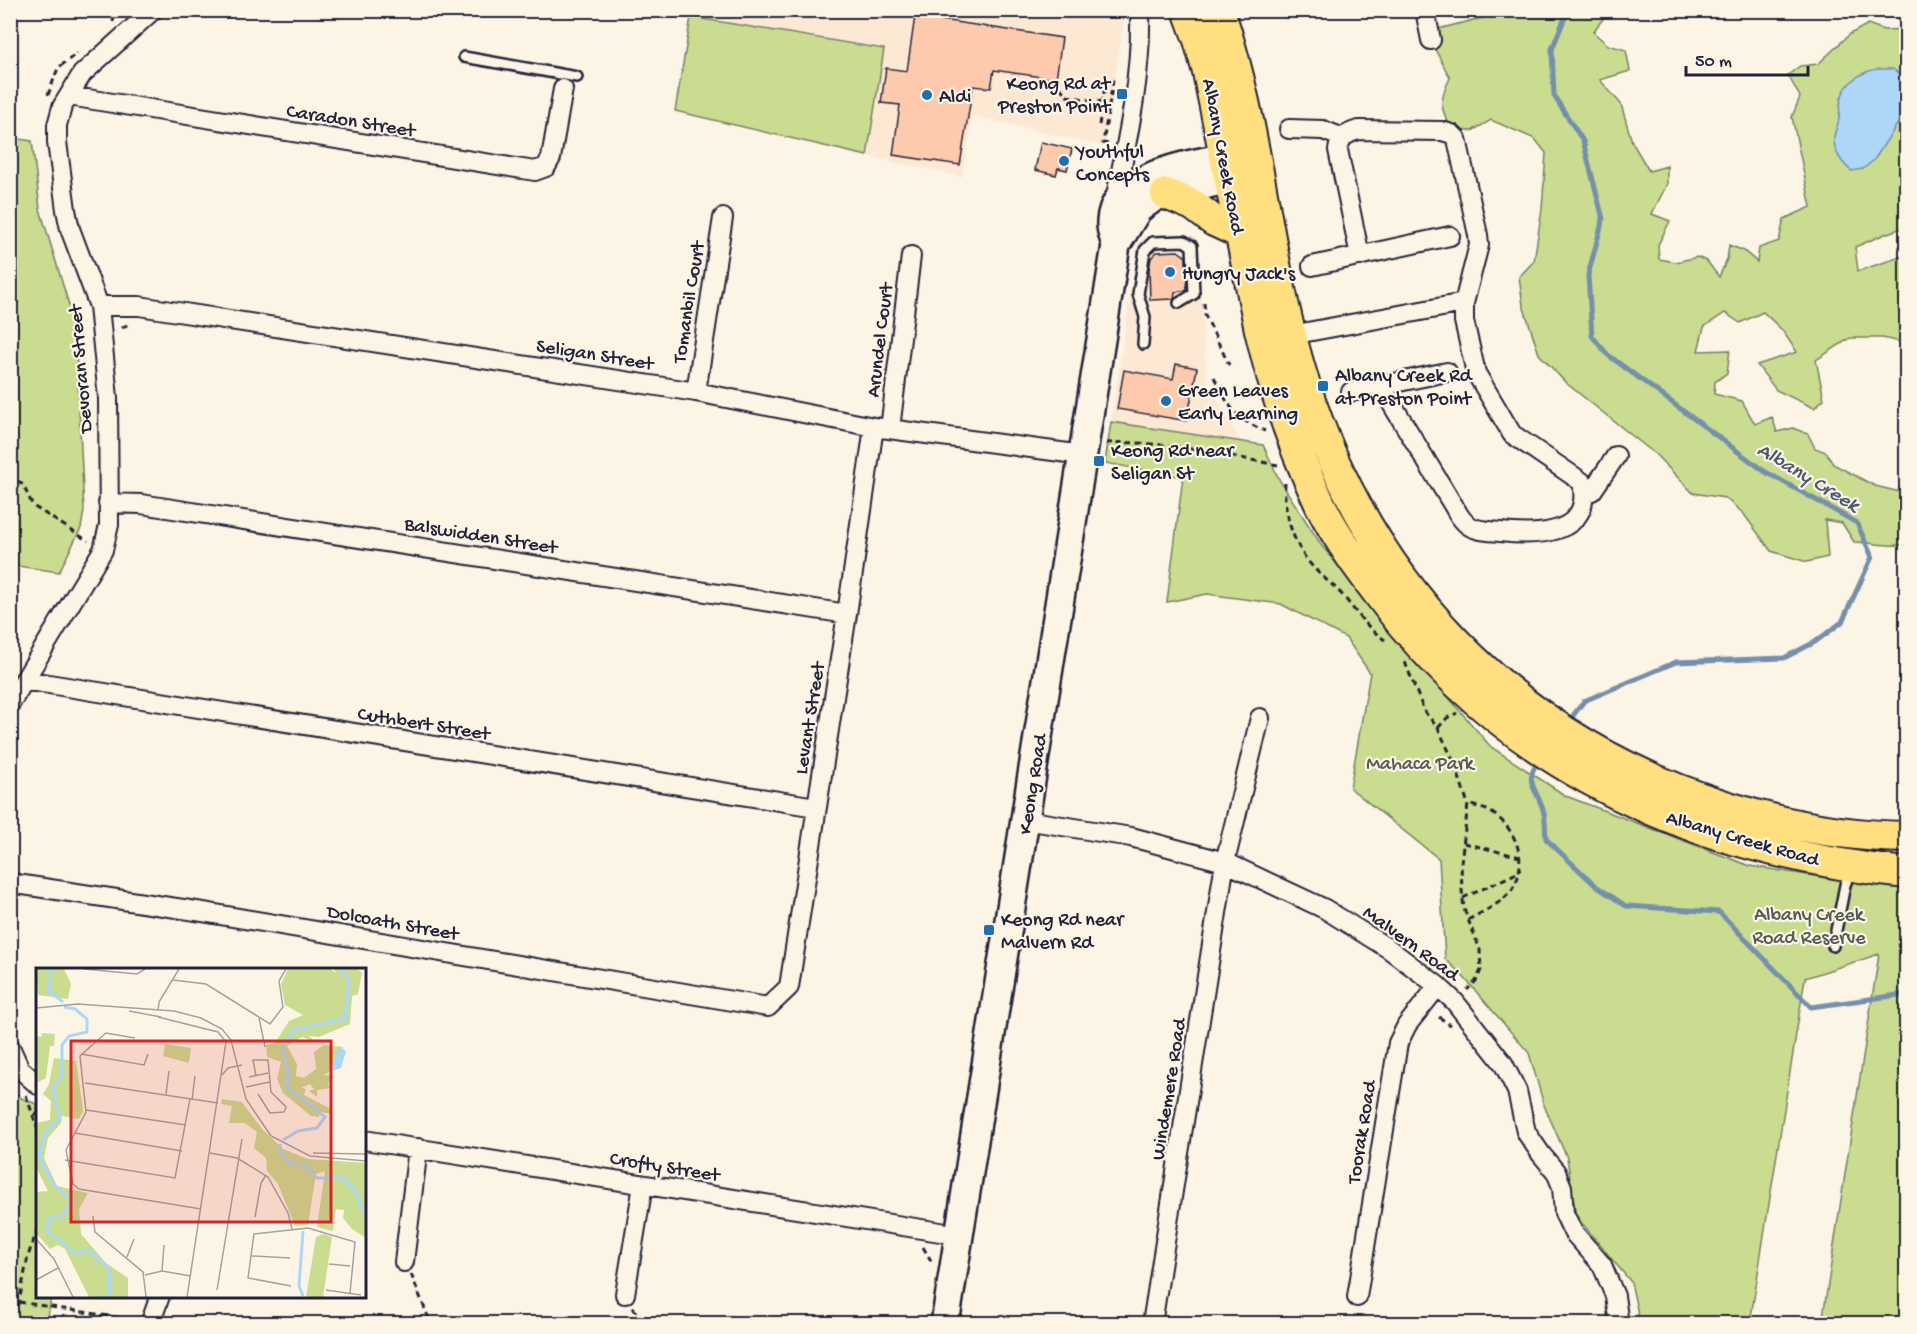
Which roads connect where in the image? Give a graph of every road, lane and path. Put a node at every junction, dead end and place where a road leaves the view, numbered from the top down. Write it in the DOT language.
graph roads {
  1 [pos="153,10"];
  2 [pos="1140,10"];
  3 [pos="1188,10"];
  4 [pos="1219,10"];
  5 [pos="1425,10"];
  6 [pos="1431,40"];
  7 [pos="85,47"];
  8 [pos="464,57"];
  9 [pos="568,81"];
  10 [pos="1056,82"];
  11 [pos="69,96"];
  12 [pos="48,97"];
  13 [pos="1102,102"];
  14 [pos="1099,125"];
  15 [pos="1289,129"];
  16 [pos="1342,138"];
  17 [pos="1119,144"];
  18 [pos="1241,165"];
  19 [pos="1149,193"];
  20 [pos="1113,211"];
  21 [pos="723,218"];
  22 [pos="1240,233"];
  23 [pos="1450,236"];
  24 [pos="1116,245"];
  25 [pos="911,256"];
  26 [pos="1360,256"];
  27 [pos="1312,266"];
  28 [pos="1203,294"];
  29 [pos="1179,303"];
  30 [pos="1464,303"];
  31 [pos="99,306"];
  32 [pos="1291,335"];
  33 [pos="1143,344"];
  34 [pos="1229,365"];
  35 [pos="1447,372"];
  36 [pos="1214,378"];
  37 [pos="1381,386"];
  38 [pos="696,392"];
  39 [pos="1351,392"];
  40 [pos="882,428"];
  41 [pos="1269,432"];
  42 [pos="1092,449"];
  43 [pos="1616,456"];
  44 [pos="1287,467"];
  45 [pos="10,474"];
  46 [pos="1285,480"];
  47 [pos="1584,493"];
  48 [pos="108,503"];
  49 [pos="1354,532"];
  50 [pos="92,543"];
  51 [pos="847,614"];
  52 [pos="1389,642"];
  53 [pos="1402,657"];
  54 [pos="24,680"];
  55 [pos="10,704"];
  56 [pos="1260,718"];
  57 [pos="1468,804"];
  58 [pos="816,807"];
  59 [pos="1025,820"];
  60 [pos="1906,837"];
  61 [pos="1464,843"];
  62 [pos="1856,850"];
  63 [pos="1520,858"];
  64 [pos="1225,862"];
  65 [pos="1518,873"];
  66 [pos="1906,873"];
  67 [pos="10,884"];
  68 [pos="1463,898"];
  69 [pos="1468,920"];
  70 [pos="1833,946"];
  71 [pos="1438,986"];
  72 [pos="1469,989"];
  73 [pos="768,1007"];
  74 [pos="1439,1017"];
  75 [pos="1452,1027"];
  76 [pos="10,1047"];
  77 [pos="33,1088"];
  78 [pos="36,1115"];
  79 [pos="33,1117"];
  80 [pos="36,1125"];
  81 [pos="366,1140"];
  82 [pos="418,1148"];
  83 [pos="643,1185"];
  84 [pos="36,1234"];
  85 [pos="959,1235"];
  86 [pos="921,1245"];
  87 [pos="405,1262"];
  88 [pos="934,1266"];
  89 [pos="626,1294"];
  90 [pos="1357,1297"];
  91 [pos="159,1298"];
  92 [pos="19,1302"];
  93 [pos="10,1313"];
  94 [pos="150,1323"];
  95 [pos="431,1323"];
  96 [pos="945,1323"];
  97 [pos="1152,1323"];
  98 [pos="1619,1323"];
  1 -- 11 [label="street, Devoran Street"];
  2 -- 17 [label="street, Keong Road"];
  3 -- 18 [label="main road, Albany Creek Road"];
  4 -- 18 [label="main road, Albany Creek Road"];
  5 -- 6 [label="street"];
  7 -- 12 [label="path"];
  8 -- 9 [label="lane"];
  9 -- 11 [label="street, Caradon Street"];
  10 -- 13 [label="path"];
  11 -- 31 [label="street, Devoran Street"];
  13 -- 14 [label="path"];
  13 -- 17 [label="path"];
  15 -- 16 [label="street"];
  16 -- 26 [label="street"];
  16 -- 30 [label="street"];
  17 -- 19 [label="street, Keong Road"];
  17 -- 20 [label="street, Keong Road"];
  18 -- 19 [label="street"];
  18 -- 22 [label="main road, Albany Creek Road"];
  18 -- 32 [label="main road, Albany Creek Road"];
  19 -- 20 [label="street"];
  19 -- 22 [label="main road"];
  19 -- 24 [label="street, Keong Road"];
  20 -- 24 [label="street, Keong Road"];
  21 -- 38 [label="street, Tomanbil Court"];
  22 -- 49 [label="main road, Albany Creek Road"];
  23 -- 26 [label="street"];
  24 -- 42 [label="street, Keong Road"];
  25 -- 40 [label="street, Arundel Court"];
  26 -- 27 [label="street"];
  28 -- 34 [label="path"];
  29 -- 33 [label="lane"];
  30 -- 32 [label="street"];
  30 -- 47 [label="street"];
  31 -- 38 [label="street, Seligan Street"];
  31 -- 48 [label="street, Devoran Street"];
  32 -- 49 [label="main road, Albany Creek Road"];
  35 -- 37 [label="street"];
  36 -- 41 [label="path"];
  37 -- 39 [label="street"];
  37 -- 47 [label="street"];
  38 -- 40 [label="street, Seligan Street"];
  40 -- 42 [label="street, Seligan Street"];
  40 -- 51 [label="street, Levant Street"];
  42 -- 44 [label="path"];
  42 -- 59 [label="street, Keong Road"];
  43 -- 47 [label="street"];
  45 -- 50 [label="path"];
  46 -- 52 [label="path"];
  48 -- 51 [label="street, Balswidden Street"];
  48 -- 54 [label="street, Devoran Street"];
  49 -- 62 [label="main road, Albany Creek Road"];
  51 -- 58 [label="street, Levant Street"];
  53 -- 57 [label="path"];
  54 -- 55 [label="street, Devoran Street"];
  54 -- 58 [label="street, Cuthbert Street"];
  56 -- 64 [label="street, Windemere Road"];
  57 -- 61 [label="path"];
  57 -- 63 [label="path"];
  58 -- 73 [label="street, Levant Street"];
  59 -- 64 [label="street, Malvern Road"];
  59 -- 85 [label="street, Keong Road"];
  60 -- 62 [label="main road, Albany Creek Road"];
  61 -- 63 [label="path"];
  61 -- 68 [label="path"];
  62 -- 66 [label="main road, Albany Creek Road"];
  62 -- 70 [label="lane"];
  63 -- 65 [label="path"];
  64 -- 71 [label="street, Malvern Road"];
  64 -- 97 [label="street, Windemere Road"];
  65 -- 68 [label="path"];
  65 -- 69 [label="path"];
  67 -- 73 [label="street, Dolcoath Street"];
  68 -- 69 [label="path"];
  69 -- 72 [label="path"];
  71 -- 90 [label="street, Toorak Road"];
  71 -- 98 [label="street, Malvern Road"];
  74 -- 75 [label="path"];
  76 -- 77 [label="street"];
  77 -- 79 [label="path"];
  78 -- 79 [label="path"];
  79 -- 80 [label="path"];
  81 -- 82 [label="street, Crofty Street"];
  82 -- 83 [label="street, Crofty Street"];
  82 -- 87 [label="street"];
  83 -- 85 [label="street, Crofty Street"];
  83 -- 89 [label="street"];
  84 -- 92 [label="path"];
  85 -- 96 [label="street, Keong Road"];
  86 -- 88 [label="path"];
  87 -- 95 [label="path"];
  91 -- 94 [label="street"];
  92 -- 93 [label="path"];
  92 -- 94 [label="path"];
}
